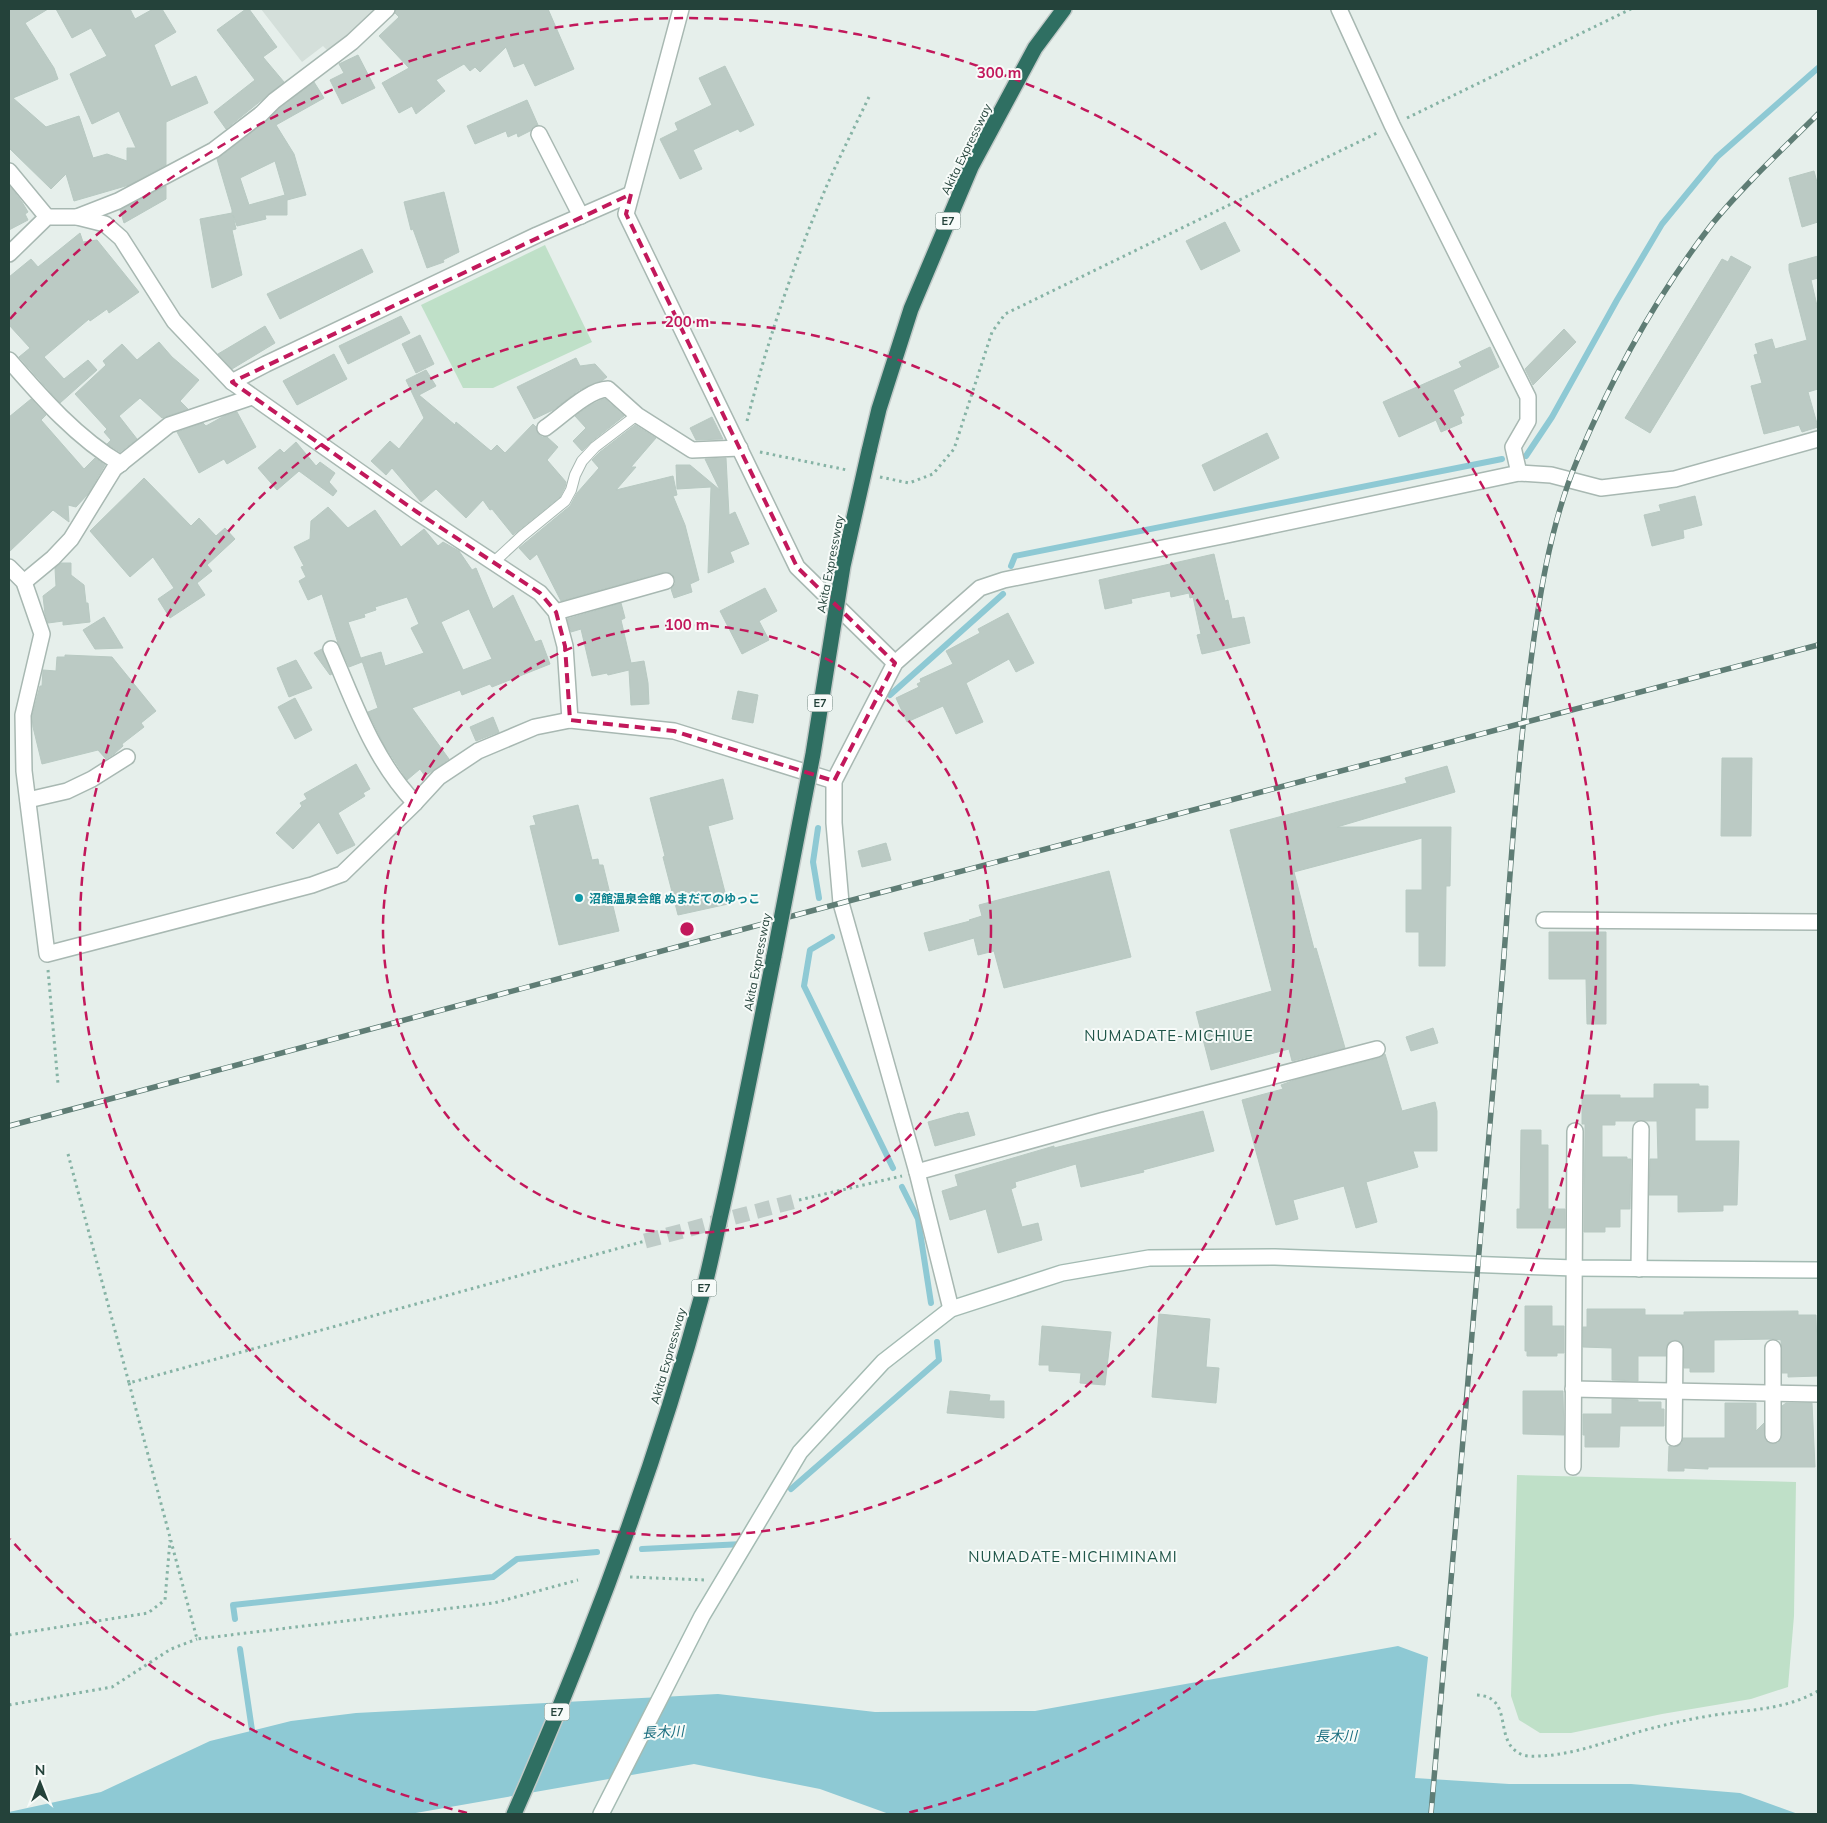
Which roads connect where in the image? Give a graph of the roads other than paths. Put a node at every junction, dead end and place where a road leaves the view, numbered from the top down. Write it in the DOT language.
graph roads {
  1 [pos="387,9"];
  2 [pos="681,9"];
  3 [pos="1064,9"];
  4 [pos="1339,9"];
  5 [pos="538,134"];
  6 [pos="9,171"];
  7 [pos="631,194"];
  8 [pos="47,216"];
  9 [pos="581,216"];
  10 [pos="77,217"];
  11 [pos="9,254"];
  12 [pos="9,360"];
  13 [pos="232,382"];
  14 [pos="252,397"];
  15 [pos="637,415"];
  16 [pos="545,428"];
  17 [pos="1818,439"];
  18 [pos="740,448"];
  19 [pos="121,464"];
  20 [pos="1519,473"];
  21 [pos="494,562"];
  22 [pos="9,567"];
  23 [pos="666,581"];
  24 [pos="24,582"];
  25 [pos="556,612"];
  26 [pos="331,649"];
  27 [pos="894,663"];
  28 [pos="570,720"];
  29 [pos="127,756"];
  30 [pos="834,781"];
  31 [pos="28,800"];
  32 [pos="415,803"];
  33 [pos="1544,920"];
  34 [pos="1818,922"];
  35 [pos="1377,1049"];
  36 [pos="1641,1129"];
  37 [pos="1575,1131"];
  38 [pos="917,1172"];
  39 [pos="1574,1268"];
  40 [pos="1639,1268"];
  41 [pos="1818,1270"];
  42 [pos="951,1309"];
  43 [pos="1774,1348"];
  44 [pos="1675,1349"];
  45 [pos="1573,1389"];
  46 [pos="1674,1392"];
  47 [pos="1773,1394"];
  48 [pos="1818,1394"];
  49 [pos="1773,1435"];
  50 [pos="1674,1438"];
  51 [pos="1573,1467"];
  52 [pos="514,1814"];
  53 [pos="601,1814"];
  1 -- 10 [label="street"];
  2 -- 7 [label="street"];
  3 -- 52 [label="highway, Akita Expressway / E7, bridge"];
  4 -- 20 [label="street"];
  5 -- 9 [label="street"];
  6 -- 8 [label="street"];
  7 -- 9 [label="street"];
  7 -- 18 [label="street"];
  8 -- 10 [label="street"];
  8 -- 11 [label="street"];
  9 -- 13 [label="street"];
  10 -- 13 [label="street"];
  12 -- 19 [label="street"];
  13 -- 14 [label="street"];
  14 -- 19 [label="street"];
  14 -- 21 [label="street"];
  15 -- 16 [label="street"];
  15 -- 18 [label="street"];
  15 -- 21 [label="lane"];
  17 -- 20 [label="street"];
  18 -- 27 [label="street"];
  19 -- 24 [label="street"];
  20 -- 27 [label="street"];
  21 -- 25 [label="street"];
  22 -- 24 [label="street"];
  23 -- 25 [label="street"];
  24 -- 31 [label="street"];
  25 -- 28 [label="street"];
  26 -- 32 [label="street"];
  27 -- 30 [label="street"];
  28 -- 30 [label="street"];
  28 -- 32 [label="street"];
  29 -- 31 [label="street"];
  30 -- 38 [label="street"];
  31 -- 32 [label="street"];
  33 -- 34 [label="street"];
  35 -- 38 [label="street"];
  36 -- 40 [label="street"];
  37 -- 39 [label="street"];
  38 -- 42 [label="street"];
  39 -- 40 [label="street"];
  39 -- 42 [label="street"];
  39 -- 45 [label="street"];
  40 -- 41 [label="street"];
  42 -- 53 [label="street"];
  43 -- 47 [label="street"];
  44 -- 46 [label="street"];
  45 -- 46 [label="street"];
  45 -- 51 [label="street"];
  46 -- 47 [label="street"];
  46 -- 50 [label="street"];
  47 -- 48 [label="street"];
  47 -- 49 [label="street"];
}
